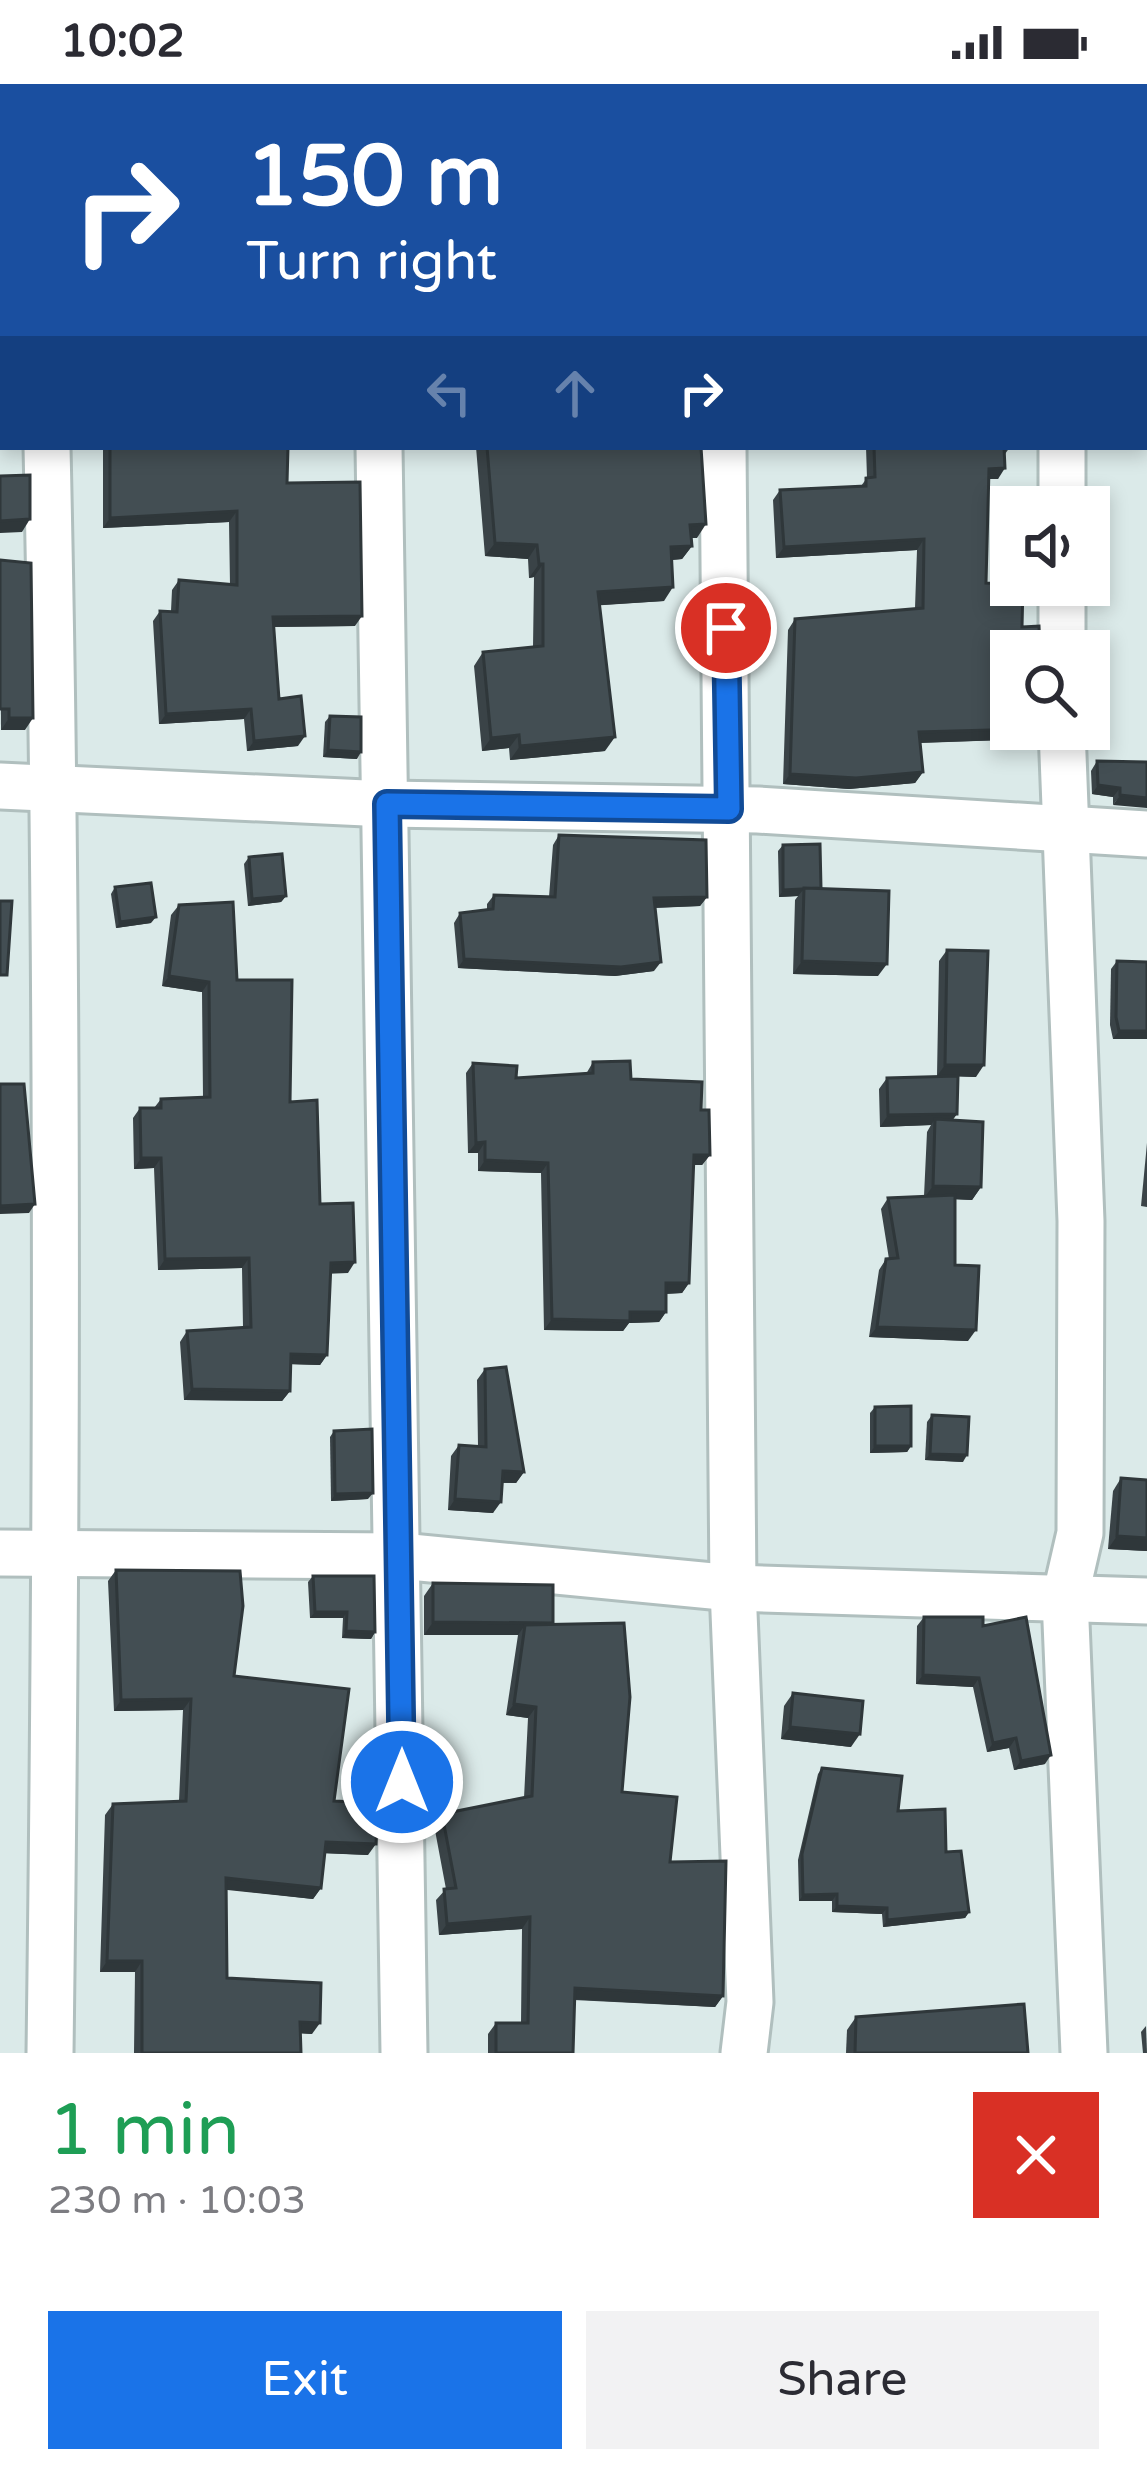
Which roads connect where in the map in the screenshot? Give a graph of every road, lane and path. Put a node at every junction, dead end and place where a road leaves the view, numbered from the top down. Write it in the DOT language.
graph roads {
  1 [pos="47,450"];
  2 [pos="379,450"];
  3 [pos="724,450"];
  4 [pos="1062,450"];
  5 [pos="1062,486"];
  6 [pos="1062,750"];
  7 [pos="0,786"];
  8 [pos="55,790"];
  9 [pos="387,804"];
  10 [pos="729,809"];
  11 [pos="1063,829"];
  12 [pos="1147,834"];
  13 [pos="0,1552"];
  14 [pos="57,1555"];
  15 [pos="400,1556"];
  16 [pos="734,1588"];
  17 [pos="1065,1598"];
  18 [pos="1147,1601"];
  19 [pos="50,2053"];
  20 [pos="404,2053"];
  21 [pos="744,2053"];
  22 [pos="1084,2053"];
  1 -- 8 [label="street"];
  2 -- 9 [label="street"];
  3 -- 10 [label="street"];
  4 -- 5 [label="street"];
  6 -- 11 [label="street"];
  7 -- 8 [label="street"];
  8 -- 9 [label="street"];
  8 -- 14 [label="street"];
  9 -- 10 [label="street"];
  9 -- 15 [label="street"];
  10 -- 11 [label="street"];
  10 -- 16 [label="street"];
  11 -- 12 [label="street"];
  11 -- 17 [label="street"];
  13 -- 14 [label="street"];
  14 -- 15 [label="street"];
  14 -- 19 [label="street"];
  15 -- 16 [label="street"];
  15 -- 20 [label="street"];
  16 -- 17 [label="street"];
  16 -- 21 [label="street"];
  17 -- 18 [label="street"];
  17 -- 22 [label="street"];
}
